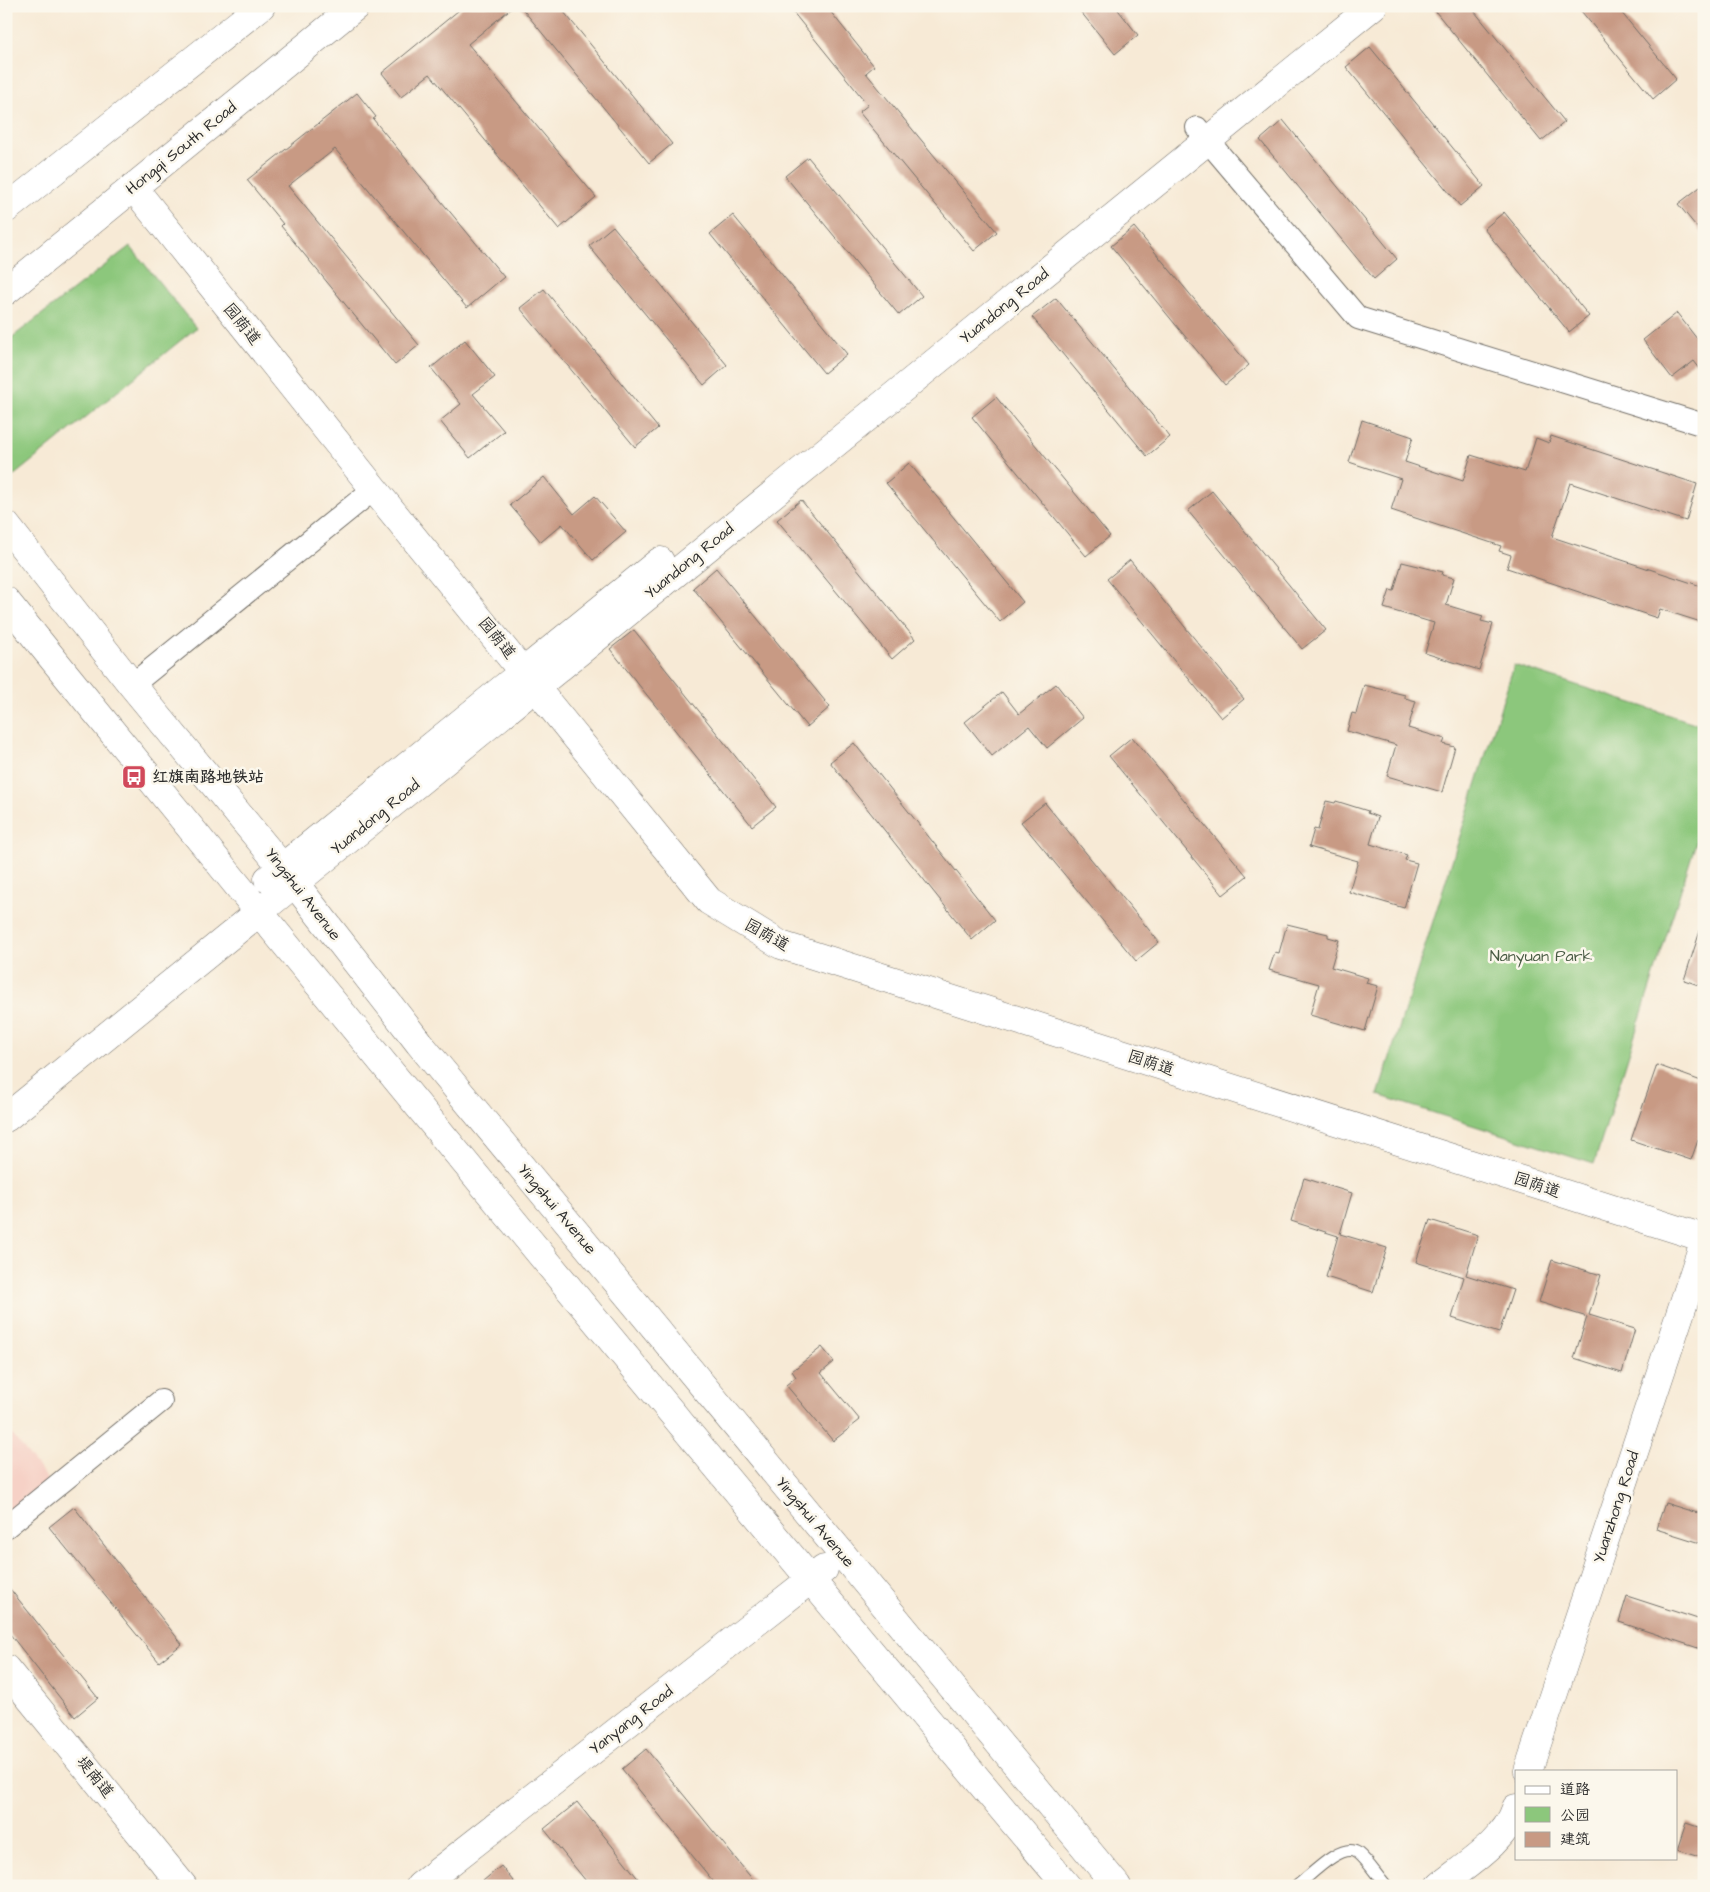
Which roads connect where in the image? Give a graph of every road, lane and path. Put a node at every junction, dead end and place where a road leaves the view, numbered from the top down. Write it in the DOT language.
graph roads {
  1 [pos="261,6"];
  2 [pos="356,6"];
  3 [pos="1348,6"];
  4 [pos="1373,6"];
  5 [pos="1203,134"];
  6 [pos="133,187"];
  7 [pos="6,209"];
  8 [pos="6,291"];
  9 [pos="1704,425"];
  10 [pos="374,489"];
  11 [pos="6,525"];
  12 [pos="6,602"];
  13 [pos="530,678"];
  14 [pos="132,684"];
  15 [pos="288,875"];
  16 [pos="252,905"];
  17 [pos="6,1093"];
  18 [pos="6,1118"];
  19 [pos="1704,1238"];
  20 [pos="1704,1242"];
  21 [pos="1704,1277"];
  22 [pos="161,1401"];
  23 [pos="6,1527"];
  24 [pos="841,1554"];
  25 [pos="811,1580"];
  26 [pos="6,1669"];
  27 [pos="1528,1770"];
  28 [pos="1538,1770"];
  29 [pos="1515,1811"];
  30 [pos="1515,1832"];
  31 [pos="183,1886"];
  32 [pos="420,1886"];
  33 [pos="1067,1886"];
  34 [pos="1117,1886"];
  35 [pos="1297,1886"];
  36 [pos="1386,1886"];
  37 [pos="1440,1886"];
  38 [pos="1462,1886"];
  1 -- 7 [label="street"];
  2 -- 6 [label="street, Hongqi South Road"];
  3 -- 5 [label="street, Yuandong Road"];
  4 -- 5 [label="street, Yuandong Road"];
  5 -- 9 [label="street"];
  5 -- 13 [label="street, Yuandong Road"];
  6 -- 8 [label="street, Hongqi South Road"];
  6 -- 10 [label="street, 园荫道"];
  10 -- 13 [label="street, 园荫道"];
  10 -- 14 [label="street"];
  11 -- 14 [label="street, Yingshui Avenue"];
  12 -- 16 [label="street"];
  13 -- 15 [label="street, Yuandong Road"];
  13 -- 19 [label="street, 园荫道"];
  14 -- 15 [label="street, Yingshui Avenue"];
  15 -- 16 [label="street, Yuandong Road"];
  15 -- 24 [label="street, Yingshui Avenue"];
  16 -- 17 [label="street, Yuandong Road"];
  16 -- 18 [label="street, Yuandong Road"];
  16 -- 25 [label="street"];
  20 -- 27 [label="street, Yuanzhong Road"];
  21 -- 28 [label="street, Yuanzhong Road"];
  22 -- 23 [label="street"];
  24 -- 25 [label="street, Yanyang Road"];
  24 -- 34 [label="street, Yingshui Avenue"];
  25 -- 32 [label="street, Yanyang Road"];
  25 -- 33 [label="street"];
  26 -- 31 [label="street, 堤南道"];
  29 -- 37 [label="street"];
  30 -- 38 [label="street"];
  35 -- 36 [label="lane"];
}
